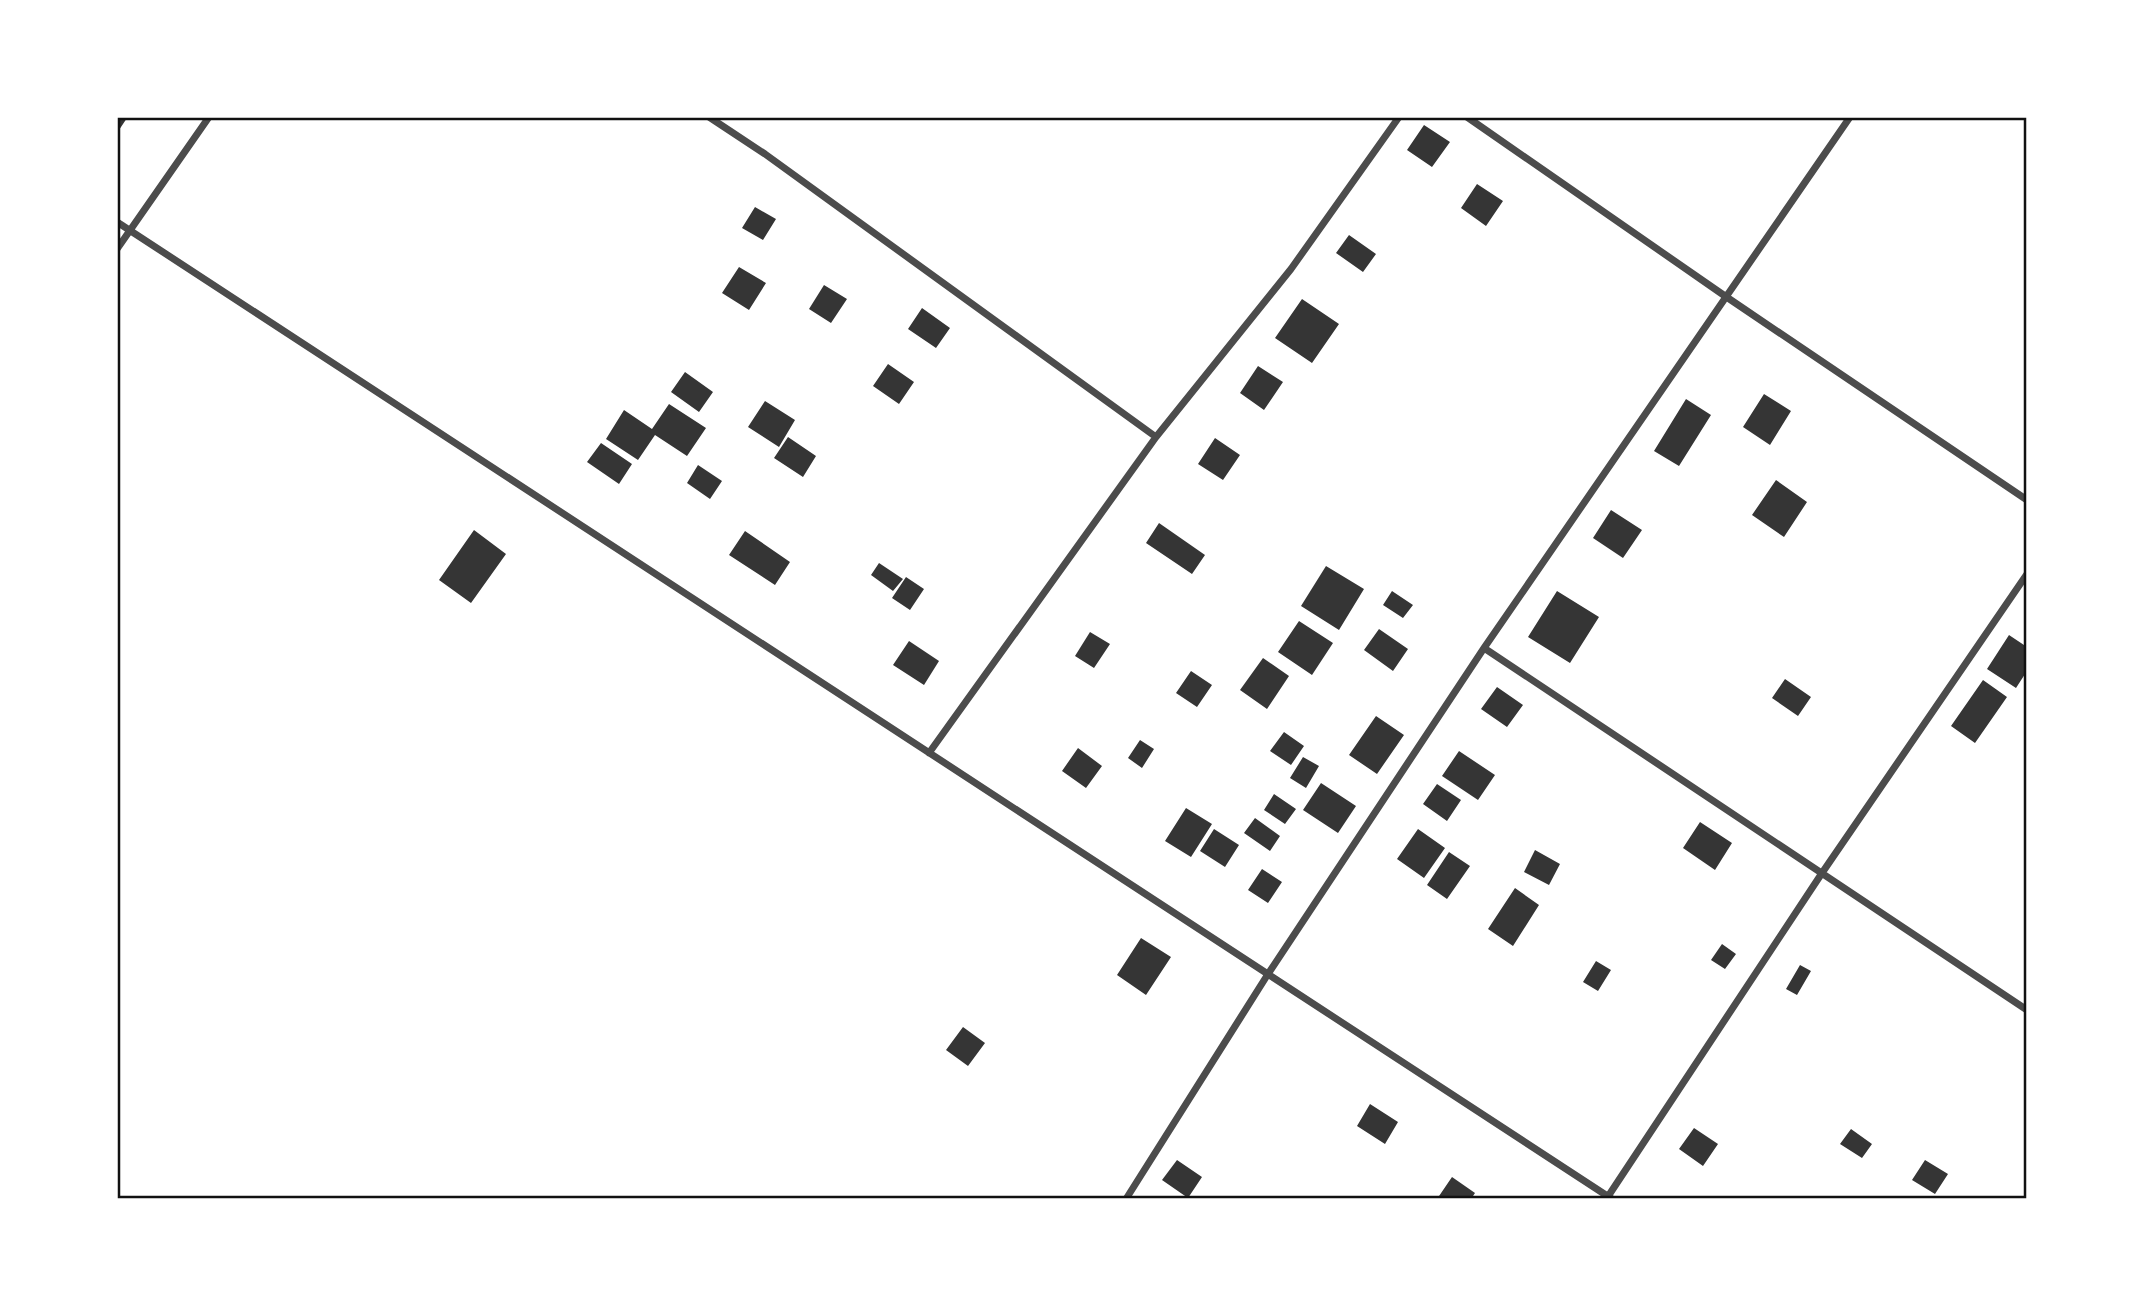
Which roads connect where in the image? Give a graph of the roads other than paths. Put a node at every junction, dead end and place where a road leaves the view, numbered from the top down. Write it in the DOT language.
graph roads {
  1 [pos="209,117"];
  2 [pos="709,117"];
  3 [pos="1399,117"];
  4 [pos="1467,117"];
  5 [pos="1850,117"];
  6 [pos="117,222"];
  7 [pos="130,230"];
  8 [pos="117,248"];
  9 [pos="1725,296"];
  10 [pos="1156,437"];
  11 [pos="2027,500"];
  12 [pos="2027,574"];
  13 [pos="1484,648"];
  14 [pos="929,753"];
  15 [pos="1822,873"];
  16 [pos="1268,974"];
  17 [pos="2027,1010"];
  18 [pos="1609,1198"];
  19 [pos="1126,1199"];
  1 -- 7 [label="street"];
  2 -- 10 [label="street"];
  3 -- 10 [label="street"];
  4 -- 9 [label="street"];
  5 -- 9 [label="street"];
  6 -- 7 [label="street"];
  7 -- 8 [label="street"];
  7 -- 14 [label="street"];
  9 -- 11 [label="street"];
  9 -- 13 [label="street"];
  10 -- 14 [label="street"];
  12 -- 15 [label="street"];
  13 -- 15 [label="street"];
  13 -- 16 [label="street"];
  14 -- 16 [label="street"];
  15 -- 17 [label="street"];
  15 -- 18 [label="street"];
  16 -- 18 [label="street"];
  16 -- 19 [label="street"];
}
